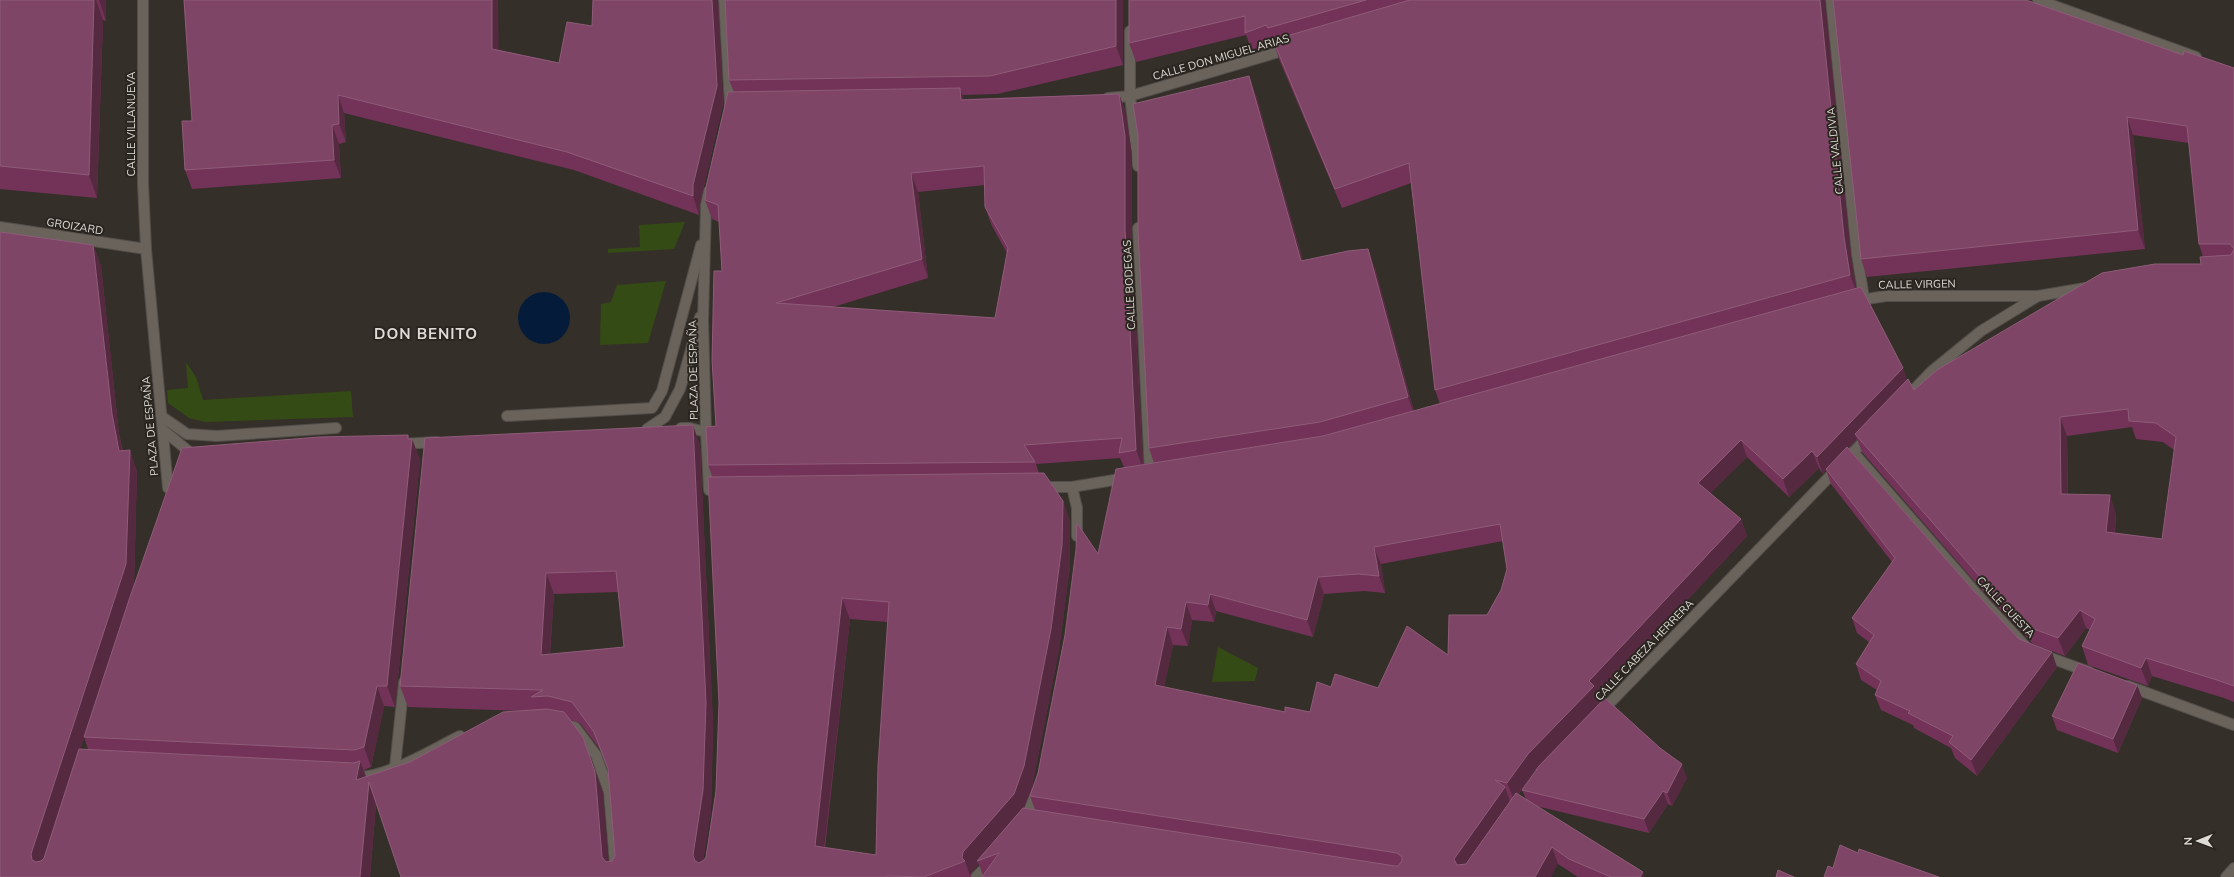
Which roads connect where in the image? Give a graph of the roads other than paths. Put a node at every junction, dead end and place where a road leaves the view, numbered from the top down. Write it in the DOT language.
graph roads {
  1 [pos="143,0"];
  2 [pos="724,0"];
  3 [pos="1831,0"];
  4 [pos="2038,0"];
  5 [pos="1130,23"];
  6 [pos="1297,47"];
  7 [pos="2205,61"];
  8 [pos="1130,96"];
  9 [pos="1099,98"];
  10 [pos="742,105"];
  11 [pos="1138,178"];
  12 [pos="712,182"];
  13 [pos="1138,217"];
  14 [pos="0,227"];
  15 [pos="705,231"];
  16 [pos="146,249"];
  17 [pos="2092,287"];
  18 [pos="2038,296"];
  19 [pos="1864,298"];
  20 [pos="1841,305"];
  21 [pos="704,306"];
  22 [pos="1895,409"];
  23 [pos="161,416"];
  24 [pos="507,416"];
  25 [pos="336,428"];
  26 [pos="163,430"];
  27 [pos="1874,430"];
  28 [pos="706,432"];
  29 [pos="444,441"];
  30 [pos="391,444"];
  31 [pos="1853,452"];
  32 [pos="1025,487"];
  33 [pos="1072,487"];
  34 [pos="712,494"];
  35 [pos="1076,544"];
  36 [pos="405,672"];
  37 [pos="2102,677"];
  38 [pos="2117,682"];
  39 [pos="1594,720"];
  40 [pos="555,723"];
  41 [pos="2234,725"];
  42 [pos="466,733"];
  43 [pos="395,767"];
  44 [pos="339,776"];
  45 [pos="1039,782"];
  46 [pos="1018,829"];
  47 [pos="999,852"];
  48 [pos="2234,868"];
  49 [pos="616,877"];
  50 [pos="976,877"];
  51 [pos="2226,877"];
  1 -- 16 [label="street, CALLE VILLANUEVA"];
  2 -- 10 [label="street"];
  3 -- 19 [label="street, CALLE VALDIVIA"];
  4 -- 7 [label="street"];
  5 -- 8 [label="street"];
  6 -- 8 [label="street, CALLE DON MIGUEL ARIAS"];
  8 -- 9 [label="street, CALLE DON MIGUEL ARIAS"];
  8 -- 11 [label="street"];
  12 -- 15 [label="street, PLAZA DE ESPAÑA"];
  13 -- 33 [label="street, CALLE BODEGAS"];
  14 -- 16 [label="street, GROIZARD"];
  15 -- 21 [label="street, PLAZA DE ESPAÑA"];
  15 -- 24 [label="street"];
  16 -- 23 [label="street, PLAZA DE ESPAÑA"];
  17 -- 18 [label="street, CALLE VIRGEN"];
  18 -- 19 [label="street, CALLE VIRGEN"];
  18 -- 22 [label="street"];
  19 -- 20 [label="street, CALLE VIRGEN"];
  21 -- 28 [label="street, PLAZA DE ESPAÑA"];
  21 -- 28 [label="street, PLAZA DE ESPAÑA"];
  23 -- 25 [label="street"];
  23 -- 26 [label="street, PLAZA DE ESPAÑA"];
  26 -- 26 [label="street, PLAZA DE ESPAÑA"];
  27 -- 31 [label="street, CALLE CABEZA HERRERA"];
  28 -- 34 [label="street"];
  29 -- 30 [label="street"];
  31 -- 37 [label="street, CALLE CUESTA"];
  31 -- 39 [label="street, CALLE CABEZA HERRERA"];
  32 -- 33 [label="street"];
  33 -- 35 [label="street"];
  36 -- 43 [label="street"];
  38 -- 41 [label="street"];
  40 -- 49 [label="street"];
  42 -- 43 [label="street"];
  43 -- 44 [label="street"];
  45 -- 46 [label="street"];
  47 -- 50 [label="street"];
  48 -- 51 [label="street"];
}
